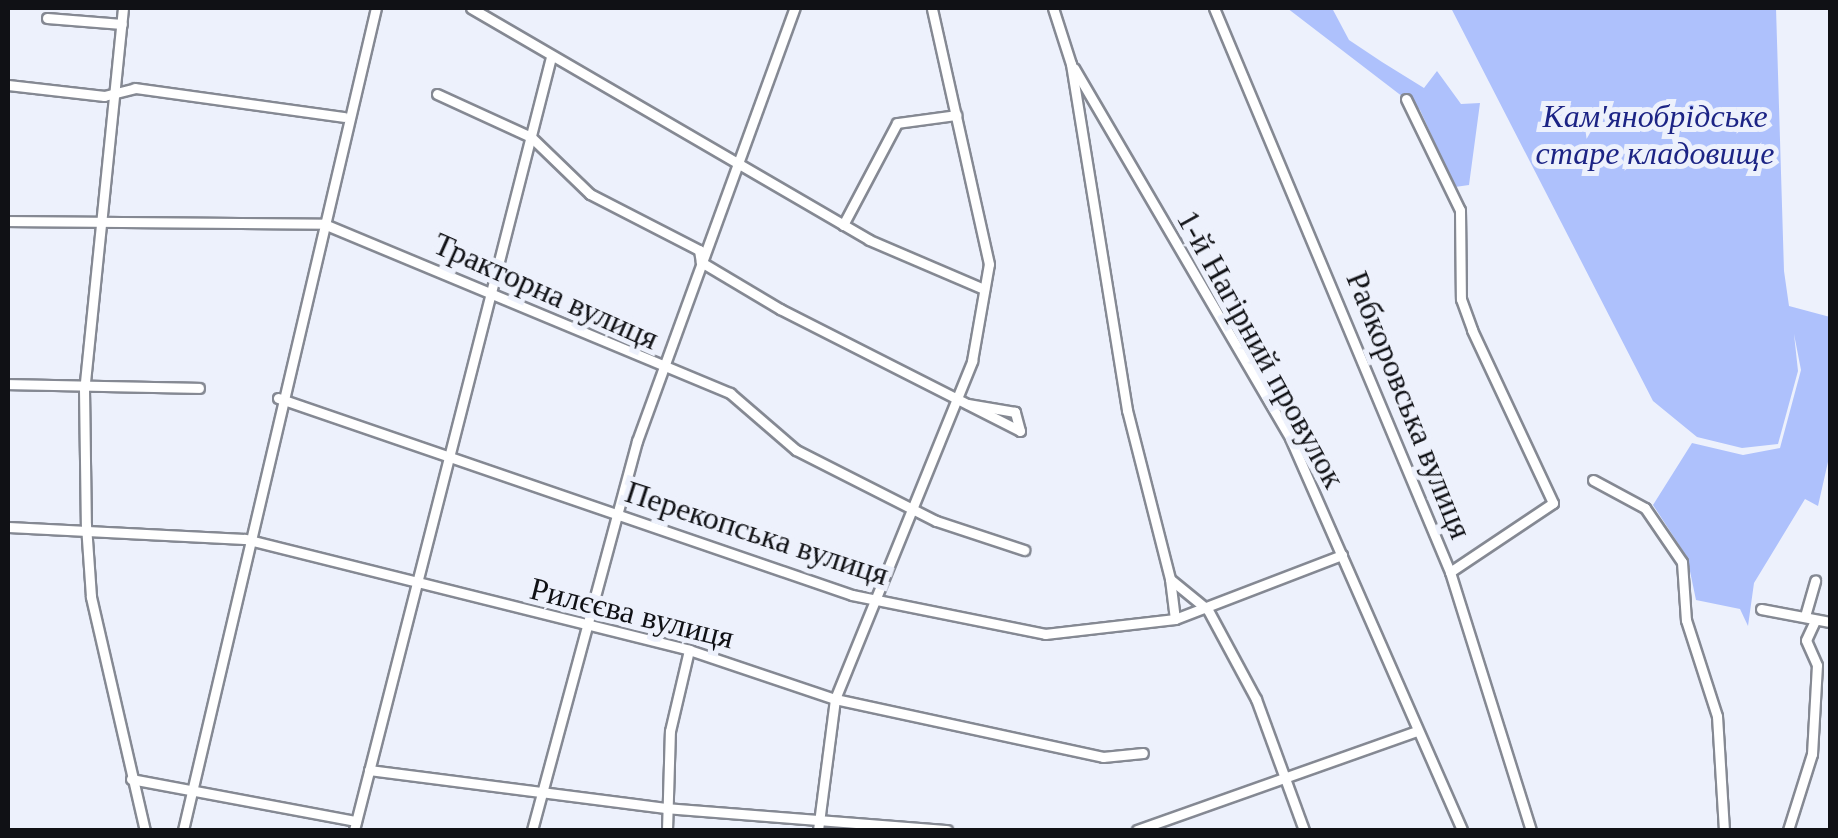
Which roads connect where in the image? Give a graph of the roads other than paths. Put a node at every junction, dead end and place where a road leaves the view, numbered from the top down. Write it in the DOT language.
graph roads {
  1 [pos="123,8"];
  2 [pos="376,8"];
  3 [pos="472,8"];
  4 [pos="795,8"];
  5 [pos="932,8"];
  6 [pos="1053,8"];
  7 [pos="1214,8"];
  8 [pos="47,18"];
  9 [pos="122,24"];
  10 [pos="551,57"];
  11 [pos="1072,64"];
  12 [pos="8,85"];
  13 [pos="112,93"];
  14 [pos="438,94"];
  15 [pos="1406,99"];
  16 [pos="956,116"];
  17 [pos="344,118"];
  18 [pos="531,137"];
  19 [pos="741,162"];
  20 [pos="98,216"];
  21 [pos="8,222"];
  22 [pos="324,224"];
  23 [pos="843,225"];
  24 [pos="701,262"];
  25 [pos="984,288"];
  26 [pos="491,296"];
  27 [pos="662,370"];
  28 [pos="84,380"];
  29 [pos="8,384"];
  30 [pos="199,388"];
  31 [pos="278,398"];
  32 [pos="955,402"];
  33 [pos="968,404"];
  34 [pos="446,453"];
  35 [pos="1593,480"];
  36 [pos="914,506"];
  37 [pos="618,514"];
  38 [pos="86,526"];
  39 [pos="8,527"];
  40 [pos="245,539"];
  41 [pos="1024,550"];
  42 [pos="1342,555"];
  43 [pos="1450,572"];
  44 [pos="1170,579"];
  45 [pos="1816,580"];
  46 [pos="414,584"];
  47 [pos="877,600"];
  48 [pos="1199,605"];
  49 [pos="1760,608"];
  50 [pos="1810,618"];
  51 [pos="1175,619"];
  52 [pos="1830,622"];
  53 [pos="589,628"];
  54 [pos="689,650"];
  55 [pos="834,699"];
  56 [pos="1416,731"];
  57 [pos="1143,752"];
  58 [pos="370,770"];
  59 [pos="131,779"];
  60 [pos="1289,779"];
  61 [pos="192,785"];
  62 [pos="544,794"];
  63 [pos="666,808"];
  64 [pos="356,826"];
  65 [pos="818,827"];
  66 [pos="145,830"];
  67 [pos="183,830"];
  68 [pos="532,830"];
  69 [pos="667,830"];
  70 [pos="947,830"];
  71 [pos="1137,830"];
  72 [pos="1304,830"];
  73 [pos="1462,830"];
  74 [pos="1531,830"];
  75 [pos="1724,830"];
  76 [pos="1788,830"];
  1 -- 9 [label="street"];
  2 -- 17 [label="street"];
  3 -- 10 [label="street"];
  4 -- 19 [label="street"];
  5 -- 16 [label="street"];
  6 -- 11 [label="street"];
  7 -- 43 [label="street, Рабкоровська вулиця"];
  8 -- 9 [label="street"];
  9 -- 13 [label="street"];
  10 -- 18 [label="street"];
  10 -- 19 [label="street"];
  11 -- 42 [label="street, 1-й Нагірний провулок"];
  11 -- 44 [label="street"];
  12 -- 13 [label="street"];
  13 -- 17 [label="street"];
  13 -- 20 [label="street"];
  14 -- 18 [label="street"];
  15 -- 43 [label="street"];
  16 -- 23 [label="street"];
  16 -- 25 [label="street"];
  17 -- 22 [label="street"];
  18 -- 24 [label="street"];
  18 -- 26 [label="street"];
  19 -- 23 [label="street"];
  19 -- 24 [label="street"];
  20 -- 21 [label="street, Тракторна вулиця"];
  20 -- 22 [label="street, Тракторна вулиця"];
  20 -- 28 [label="street"];
  22 -- 26 [label="street, Тракторна вулиця"];
  22 -- 31 [label="street"];
  23 -- 25 [label="street"];
  24 -- 27 [label="street"];
  24 -- 32 [label="street"];
  25 -- 32 [label="street"];
  26 -- 27 [label="street, Тракторна вулиця"];
  26 -- 34 [label="street"];
  27 -- 36 [label="street, Тракторна вулиця"];
  27 -- 37 [label="street"];
  28 -- 29 [label="street"];
  28 -- 30 [label="street"];
  28 -- 38 [label="street"];
  31 -- 34 [label="street, Перекопська вулиця"];
  31 -- 40 [label="street"];
  32 -- 33 [label="street"];
  32 -- 36 [label="street"];
  33 -- 33 [label="street"];
  34 -- 37 [label="street, Перекопська вулиця"];
  34 -- 46 [label="street"];
  35 -- 75 [label="street"];
  36 -- 41 [label="street, Тракторна вулиця"];
  36 -- 47 [label="street"];
  37 -- 47 [label="street, Перекопська вулиця"];
  37 -- 53 [label="street"];
  38 -- 39 [label="street, Рилєєва вулиця"];
  38 -- 40 [label="street, Рилєєва вулиця"];
  38 -- 59 [label="street"];
  40 -- 46 [label="street, Рилєєва вулиця"];
  40 -- 61 [label="street"];
  42 -- 48 [label="street, Перекопська вулиця"];
  42 -- 56 [label="street, 1-й Нагірний провулок"];
  43 -- 74 [label="street, Рабкоровська вулиця"];
  44 -- 48 [label="street"];
  44 -- 51 [label="street"];
  45 -- 50 [label="street"];
  46 -- 53 [label="street, Рилєєва вулиця"];
  46 -- 58 [label="street"];
  47 -- 51 [label="street, Перекопська вулиця"];
  47 -- 55 [label="street"];
  48 -- 51 [label="street, Перекопська вулиця"];
  48 -- 60 [label="street"];
  49 -- 50 [label="street"];
  50 -- 52 [label="street"];
  50 -- 76 [label="street"];
  53 -- 54 [label="street, Рилєєва вулиця"];
  53 -- 62 [label="street"];
  54 -- 55 [label="street, Рилєєва вулиця"];
  54 -- 63 [label="street"];
  55 -- 57 [label="street, Рилєєва вулиця"];
  55 -- 65 [label="street"];
  56 -- 60 [label="street"];
  56 -- 73 [label="street, 1-й Нагірний провулок"];
  58 -- 62 [label="street"];
  58 -- 64 [label="street"];
  59 -- 61 [label="street"];
  59 -- 66 [label="street"];
  60 -- 71 [label="street"];
  60 -- 72 [label="street"];
  61 -- 64 [label="street"];
  61 -- 67 [label="street"];
  62 -- 63 [label="street"];
  62 -- 68 [label="street"];
  63 -- 65 [label="street"];
  63 -- 69 [label="street"];
  65 -- 70 [label="street"];
}
